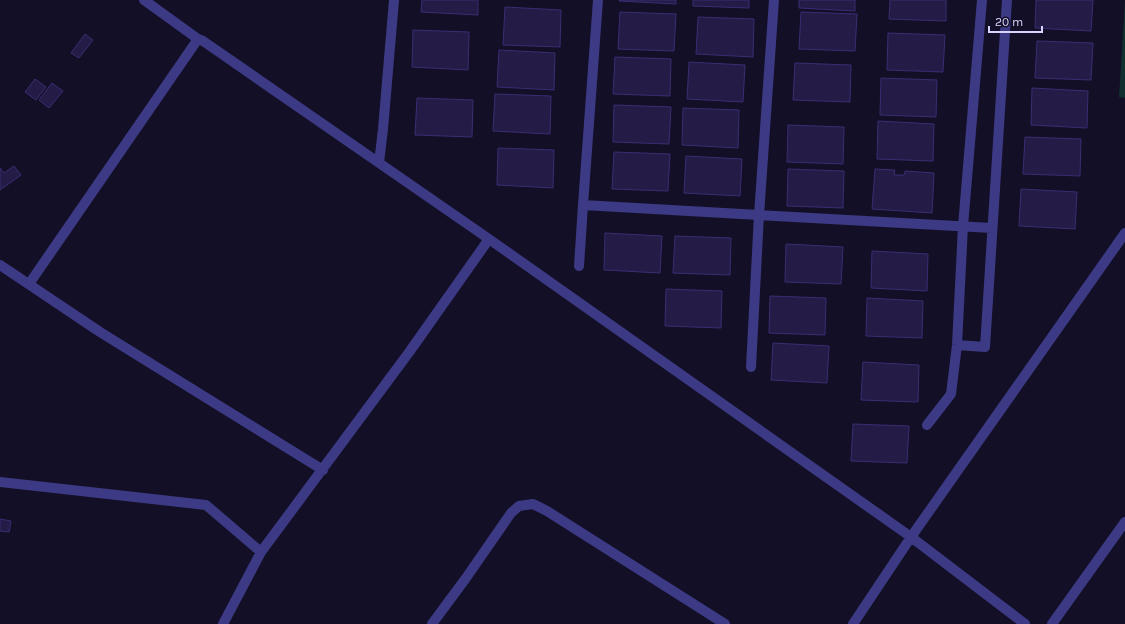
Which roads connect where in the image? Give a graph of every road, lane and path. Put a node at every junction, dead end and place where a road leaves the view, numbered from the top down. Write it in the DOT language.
graph roads {
  1 [pos="144,0"];
  2 [pos="394,0"];
  3 [pos="598,0"];
  4 [pos="774,0"];
  5 [pos="982,0"];
  6 [pos="1007,0"];
  7 [pos="198,39"];
  8 [pos="379,163"];
  9 [pos="584,205"];
  10 [pos="759,215"];
  11 [pos="963,226"];
  12 [pos="992,228"];
  13 [pos="1125,233"];
  14 [pos="489,239"];
  15 [pos="0,265"];
  16 [pos="579,266"];
  17 [pos="29,284"];
  18 [pos="957,345"];
  19 [pos="751,367"];
  20 [pos="927,425"];
  21 [pos="323,470"];
  22 [pos="0,482"];
  23 [pos="1125,522"];
  24 [pos="911,537"];
  25 [pos="261,552"];
  26 [pos="222,624"];
  27 [pos="432,624"];
  28 [pos="725,624"];
  29 [pos="853,624"];
  30 [pos="1025,624"];
  31 [pos="1052,624"];
  1 -- 7 [label="street"];
  2 -- 8 [label="street"];
  3 -- 9 [label="street"];
  4 -- 10 [label="street"];
  5 -- 11 [label="street"];
  6 -- 12 [label="street"];
  7 -- 8 [label="street"];
  7 -- 17 [label="street"];
  8 -- 14 [label="street"];
  9 -- 10 [label="street"];
  9 -- 16 [label="street"];
  10 -- 11 [label="street"];
  10 -- 19 [label="street"];
  11 -- 12 [label="street"];
  11 -- 18 [label="street"];
  12 -- 18 [label="street"];
  13 -- 24 [label="street"];
  14 -- 21 [label="street"];
  14 -- 24 [label="street"];
  15 -- 17 [label="street"];
  17 -- 21 [label="street"];
  18 -- 20 [label="street"];
  21 -- 25 [label="street"];
  22 -- 25 [label="street"];
  23 -- 31 [label="street"];
  24 -- 29 [label="street"];
  24 -- 30 [label="street"];
  25 -- 26 [label="street"];
  27 -- 28 [label="street"];
}
